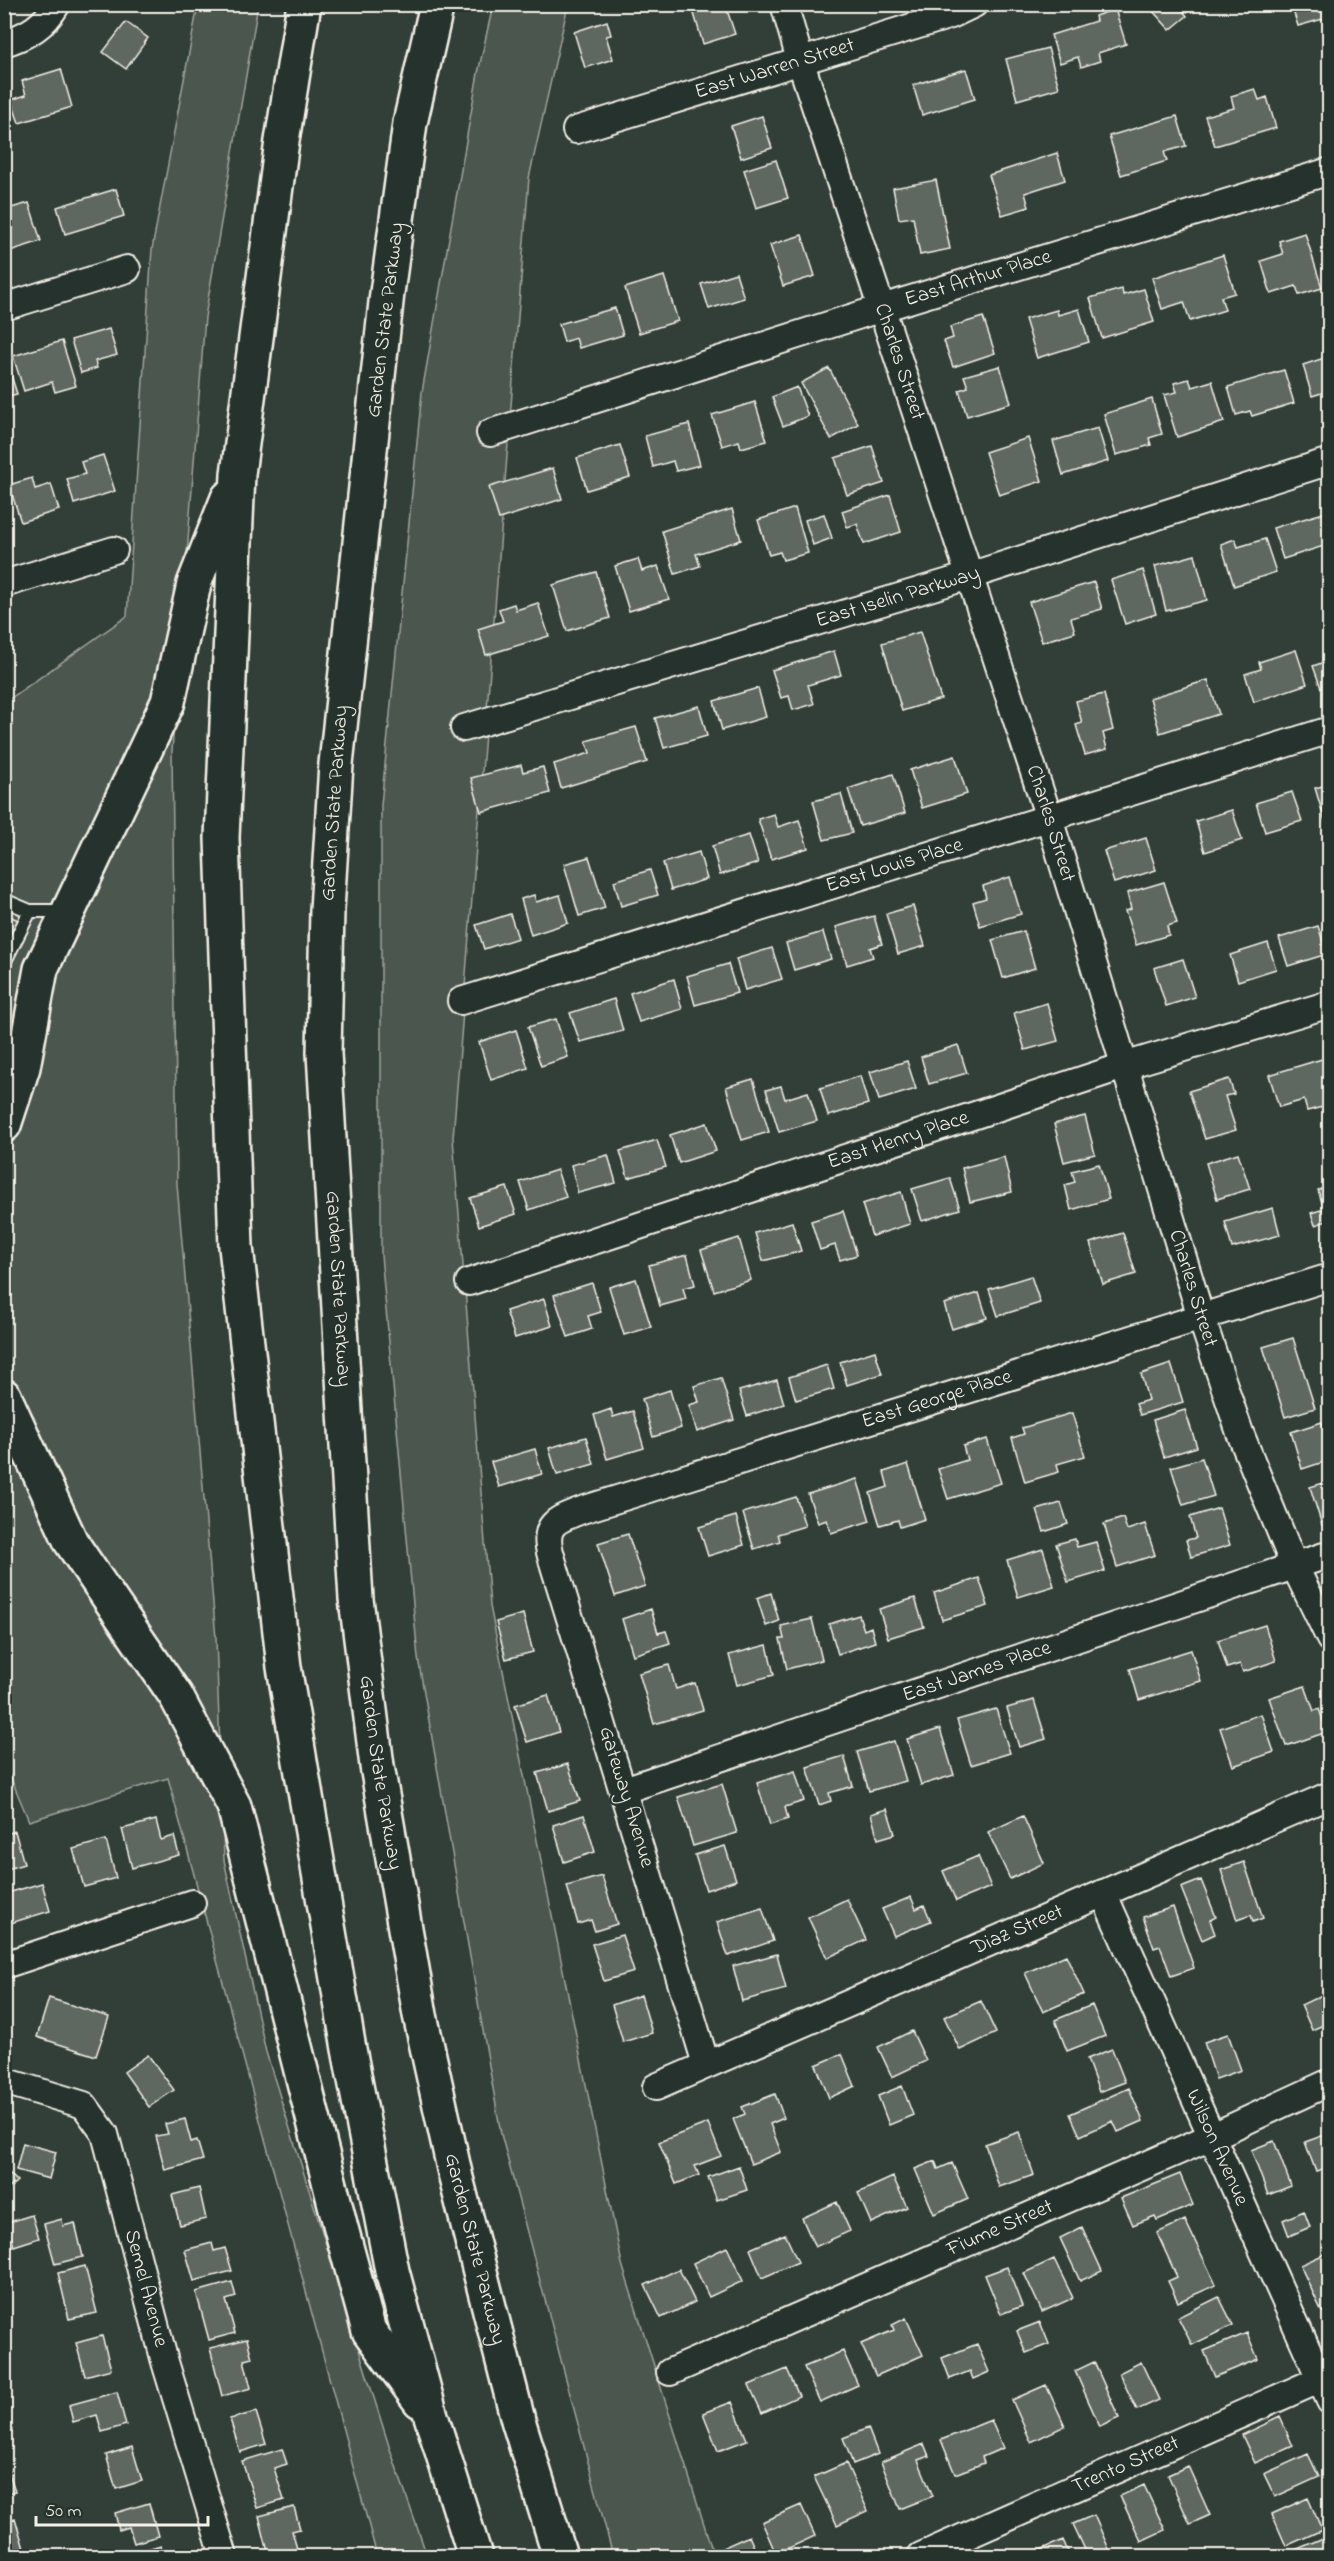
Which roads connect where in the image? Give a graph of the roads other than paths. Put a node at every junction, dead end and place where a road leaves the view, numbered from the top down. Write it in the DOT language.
graph roads {
  1 [pos="57,4"];
  2 [pos="304,4"];
  3 [pos="437,4"];
  4 [pos="784,4"];
  5 [pos="974,4"];
  6 [pos="4,43"];
  7 [pos="800,60"];
  8 [pos="576,130"];
  9 [pos="1329,171"];
  10 [pos="127,269"];
  11 [pos="4,307"];
  12 [pos="882,308"];
  13 [pos="490,433"];
  14 [pos="1329,461"];
  15 [pos="238,474"];
  16 [pos="114,550"];
  17 [pos="969,576"];
  18 [pos="4,584"];
  19 [pos="464,728"];
  20 [pos="1329,730"];
  21 [pos="1049,818"];
  22 [pos="4,900"];
  23 [pos="30,911"];
  24 [pos="68,911"];
  25 [pos="4,963"];
  26 [pos="461,1001"];
  27 [pos="1329,1004"];
  28 [pos="1124,1066"];
  29 [pos="6,1115"];
  30 [pos="1329,1278"];
  31 [pos="469,1282"];
  32 [pos="1201,1317"];
  33 [pos="4,1396"];
  34 [pos="548,1530"];
  35 [pos="1329,1554"];
  36 [pos="1294,1565"];
  37 [pos="1329,1639"];
  38 [pos="624,1790"];
  39 [pos="1329,1795"];
  40 [pos="1103,1893"];
  41 [pos="192,1903"];
  42 [pos="4,1965"];
  43 [pos="706,2064"];
  44 [pos="4,2081"];
  45 [pos="1329,2082"];
  46 [pos="656,2087"];
  47 [pos="1213,2136"];
  48 [pos="670,2372"];
  49 [pos="1326,2385"];
  50 [pos="430,2416"];
  51 [pos="224,2556"];
  52 [pos="475,2556"];
  53 [pos="560,2556"];
  54 [pos="921,2556"];
  1 -- 6 [label="street"];
  2 -- 15 [label="highway"];
  3 -- 53 [label="highway, Garden State Parkway"];
  4 -- 7 [label="street, Charles Street"];
  5 -- 7 [label="street, East Warren Street"];
  7 -- 8 [label="street, East Warren Street"];
  7 -- 12 [label="street, Charles Street"];
  9 -- 12 [label="street, East Arthur Place"];
  10 -- 11 [label="street"];
  12 -- 13 [label="street, East Arthur Place"];
  12 -- 17 [label="street, Charles Street"];
  14 -- 17 [label="street, East Iselin Parkway"];
  15 -- 24 [label="highway"];
  15 -- 50 [label="highway"];
  16 -- 18 [label="street"];
  17 -- 19 [label="street, East Iselin Parkway"];
  17 -- 21 [label="street, Charles Street"];
  20 -- 21 [label="street, East Louis Place"];
  21 -- 26 [label="street, East Louis Place"];
  21 -- 28 [label="street, Charles Street"];
  22 -- 23 [label="lane"];
  23 -- 24 [label="lane"];
  23 -- 25 [label="lane"];
  24 -- 29 [label="highway"];
  27 -- 28 [label="street, East Henry Place"];
  28 -- 31 [label="street, East Henry Place"];
  28 -- 32 [label="street, Charles Street"];
  30 -- 32 [label="street, East George Place"];
  32 -- 34 [label="street, East George Place"];
  32 -- 36 [label="street, Charles Street"];
  33 -- 50 [label="highway"];
  34 -- 38 [label="street, Gateway Avenue"];
  35 -- 36 [label="street, East James Place"];
  36 -- 37 [label="street, Charles Street"];
  36 -- 38 [label="street, East James Place"];
  38 -- 43 [label="street, Gateway Avenue"];
  39 -- 40 [label="street, Diaz Street"];
  40 -- 43 [label="street, Diaz Street"];
  40 -- 47 [label="street, Wilson Avenue"];
  41 -- 42 [label="street"];
  43 -- 46 [label="street, Diaz Street"];
  44 -- 51 [label="street, Semel Avenue"];
  45 -- 47 [label="street, Fiume Street"];
  47 -- 48 [label="street, Fiume Street"];
  47 -- 49 [label="street, Wilson Avenue"];
  49 -- 54 [label="street, Trento Street"];
  50 -- 52 [label="highway"];
}
